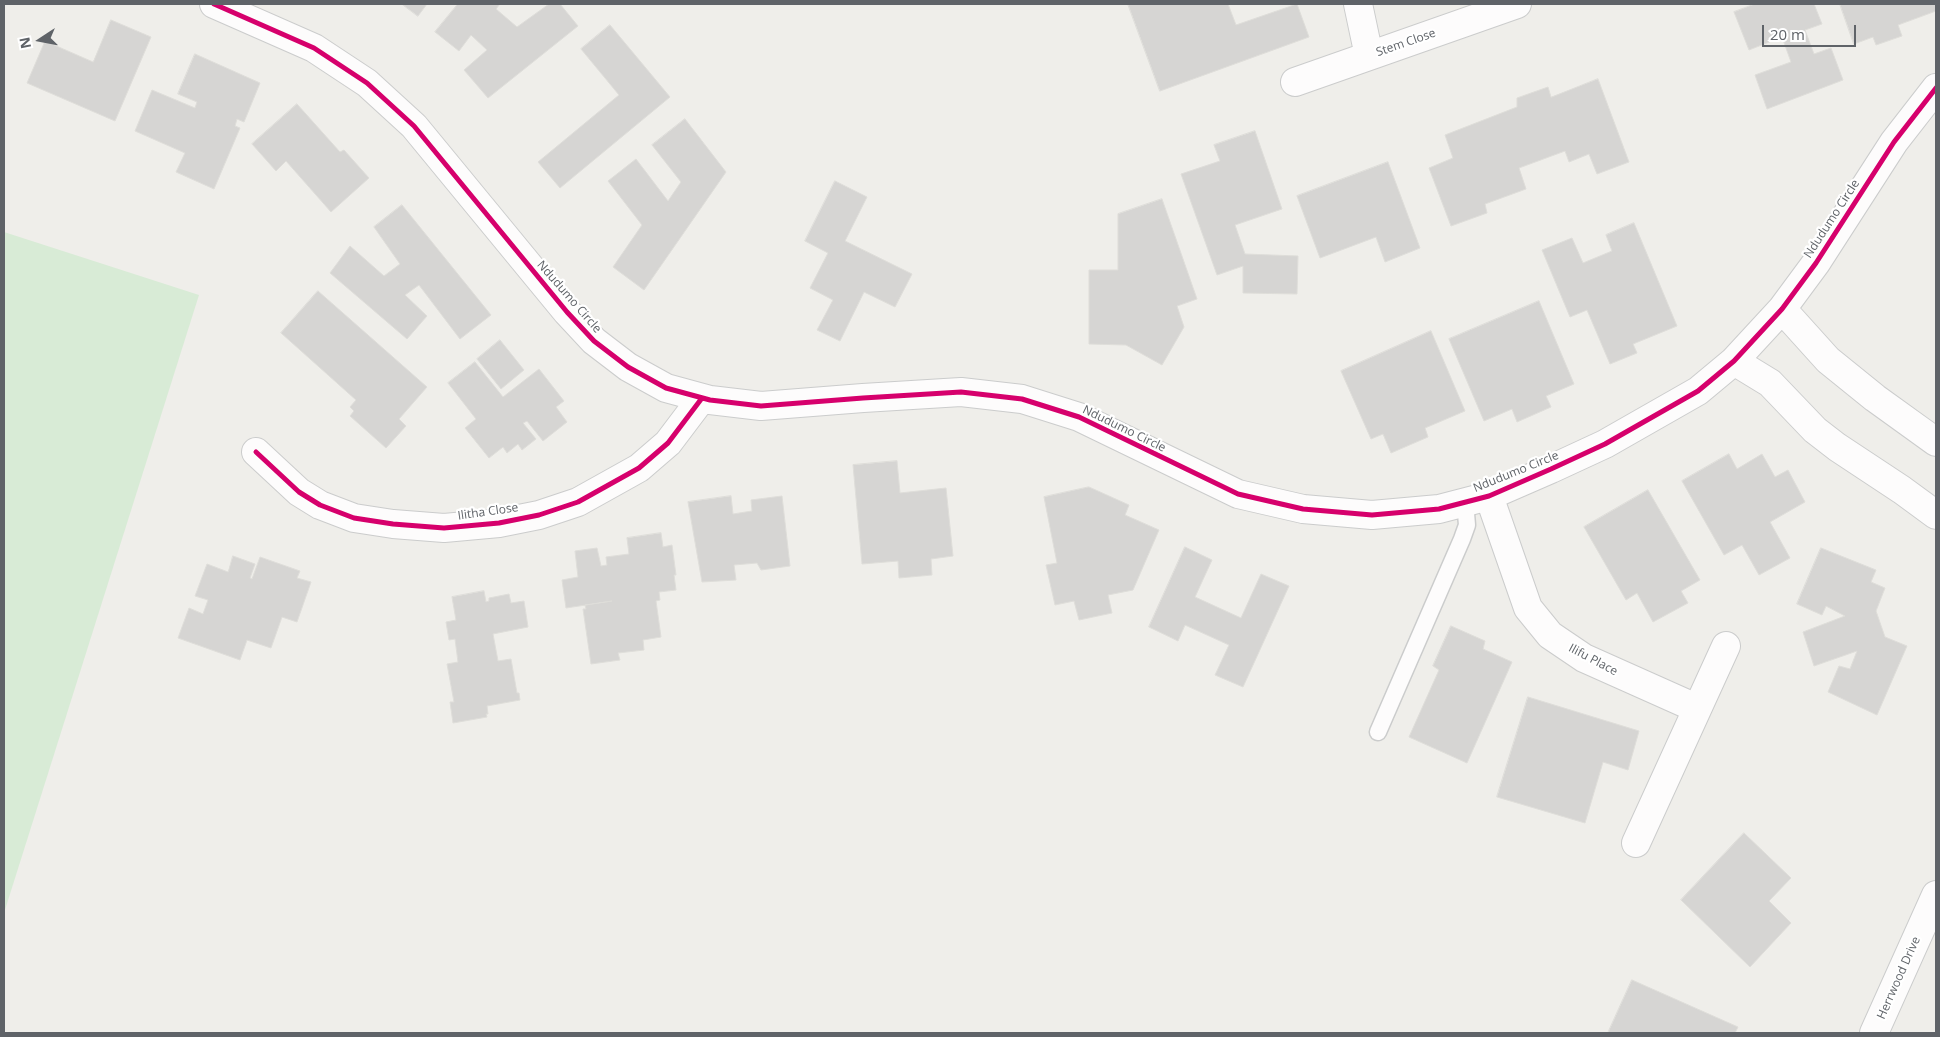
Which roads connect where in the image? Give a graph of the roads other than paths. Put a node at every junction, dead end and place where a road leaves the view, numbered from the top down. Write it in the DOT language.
graph roads {
  1 [pos="214,4"];
  2 [pos="1358,4"];
  3 [pos="1517,4"];
  4 [pos="1369,56"];
  5 [pos="1295,82"];
  6 [pos="1936,88"];
  7 [pos="1782,309"];
  8 [pos="1734,361"];
  9 [pos="702,398"];
  10 [pos="1936,442"];
  11 [pos="256,452"];
  12 [pos="1477,499"];
  13 [pos="1936,515"];
  14 [pos="1726,646"];
  15 [pos="1696,708"];
  16 [pos="1378,732"];
  17 [pos="1636,843"];
  18 [pos="1936,896"];
  19 [pos="1874,1033"];
  1 -- 9 [label="street, Ndudumo Circle"];
  2 -- 4 [label="street"];
  3 -- 4 [label="street, Stem Close"];
  4 -- 5 [label="street, Stem Close"];
  6 -- 7 [label="street, Ndudumo Circle"];
  7 -- 8 [label="street, Ndudumo Circle"];
  7 -- 10 [label="street"];
  8 -- 12 [label="street, Ndudumo Circle"];
  8 -- 13 [label="street"];
  9 -- 11 [label="street, Ilitha Close"];
  9 -- 12 [label="street, Ndudumo Circle"];
  12 -- 15 [label="street, Ilifu Place"];
  12 -- 16 [label="lane"];
  14 -- 15 [label="street"];
  15 -- 17 [label="street"];
  18 -- 19 [label="street, Herrwood Drive"];
}
